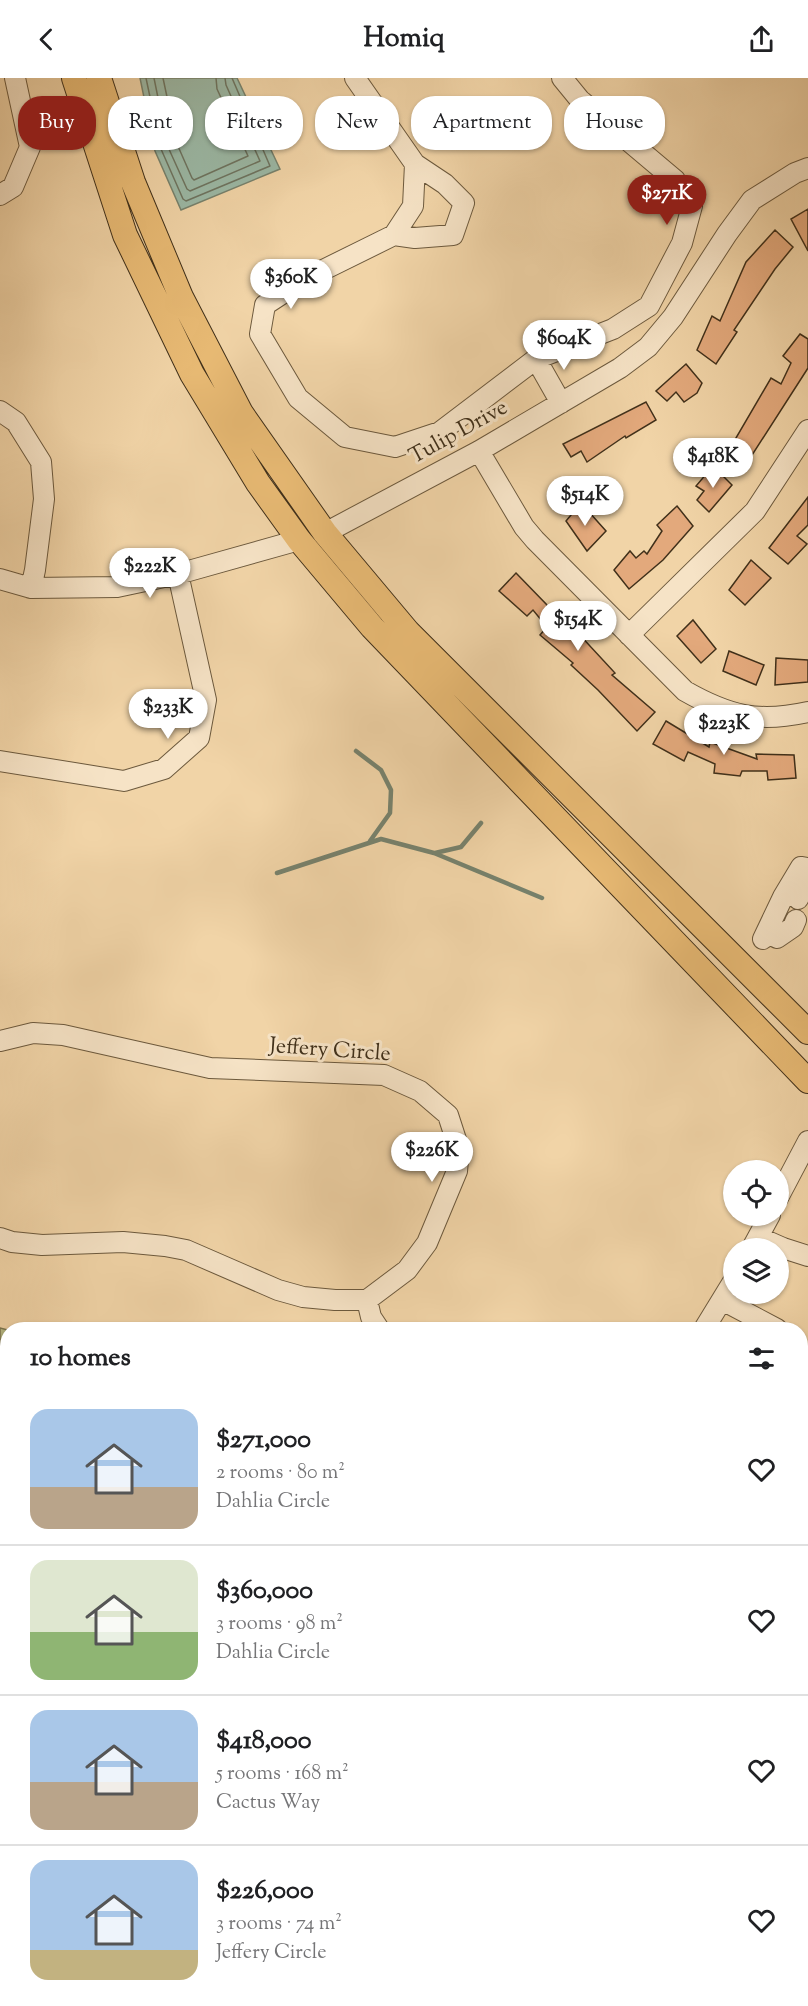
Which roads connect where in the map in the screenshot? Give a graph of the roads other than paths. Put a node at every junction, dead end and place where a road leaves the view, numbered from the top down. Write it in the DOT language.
graph roads {
  1 [pos="15,78"];
  2 [pos="74,78"];
  3 [pos="99,78"];
  4 [pos="355,78"];
  5 [pos="562,78"];
  6 [pos="415,164"];
  7 [pos="808,168"];
  8 [pos="0,195"];
  9 [pos="394,235"];
  10 [pos="536,359"];
  11 [pos="561,403"];
  12 [pos="0,411"];
  13 [pos="808,430"];
  14 [pos="479,451"];
  15 [pos="325,533"];
  16 [pos="299,540"];
  17 [pos="178,574"];
  18 [pos="0,579"];
  19 [pos="30,588"];
  20 [pos="629,635"];
  21 [pos="808,712"];
  22 [pos="0,761"];
  23 [pos="808,868"];
  24 [pos="808,873"];
  25 [pos="808,880"];
  26 [pos="804,898"];
  27 [pos="792,918"];
  28 [pos="770,939"];
  29 [pos="808,1032"];
  30 [pos="0,1041"];
  31 [pos="808,1082"];
  32 [pos="808,1141"];
  33 [pos="789,1177"];
  34 [pos="0,1238"];
  35 [pos="789,1250"];
  36 [pos="808,1256"];
  37 [pos="367,1300"];
  38 [pos="722,1300"];
  39 [pos="374,1322"];
  40 [pos="708,1322"];
  41 [pos="764,1322"];
  1 -- 8 [label="street"];
  2 -- 16 [label="main road"];
  3 -- 15 [label="main road"];
  4 -- 6 [label="street"];
  5 -- 10 [label="street"];
  6 -- 9 [label="street"];
  6 -- 9 [label="street"];
  7 -- 11 [label="street, Tulip Drive"];
  9 -- 10 [label="street"];
  10 -- 11 [label="street"];
  11 -- 14 [label="street, Tulip Drive"];
  12 -- 19 [label="street"];
  13 -- 20 [label="street"];
  14 -- 15 [label="street, Tulip Drive"];
  14 -- 20 [label="street"];
  15 -- 29 [label="main road"];
  16 -- 17 [label="street"];
  16 -- 31 [label="main road"];
  17 -- 19 [label="street"];
  17 -- 22 [label="street"];
  18 -- 19 [label="street"];
  20 -- 21 [label="street"];
  23 -- 28 [label="street"];
  24 -- 28 [label="street"];
  25 -- 26 [label="street"];
  27 -- 28 [label="street"];
  30 -- 37 [label="street, Jeffery Circle"];
  32 -- 33 [label="street"];
  34 -- 37 [label="street"];
  35 -- 36 [label="street"];
  37 -- 39 [label="street"];
  38 -- 40 [label="street"];
  38 -- 41 [label="street"];
}
